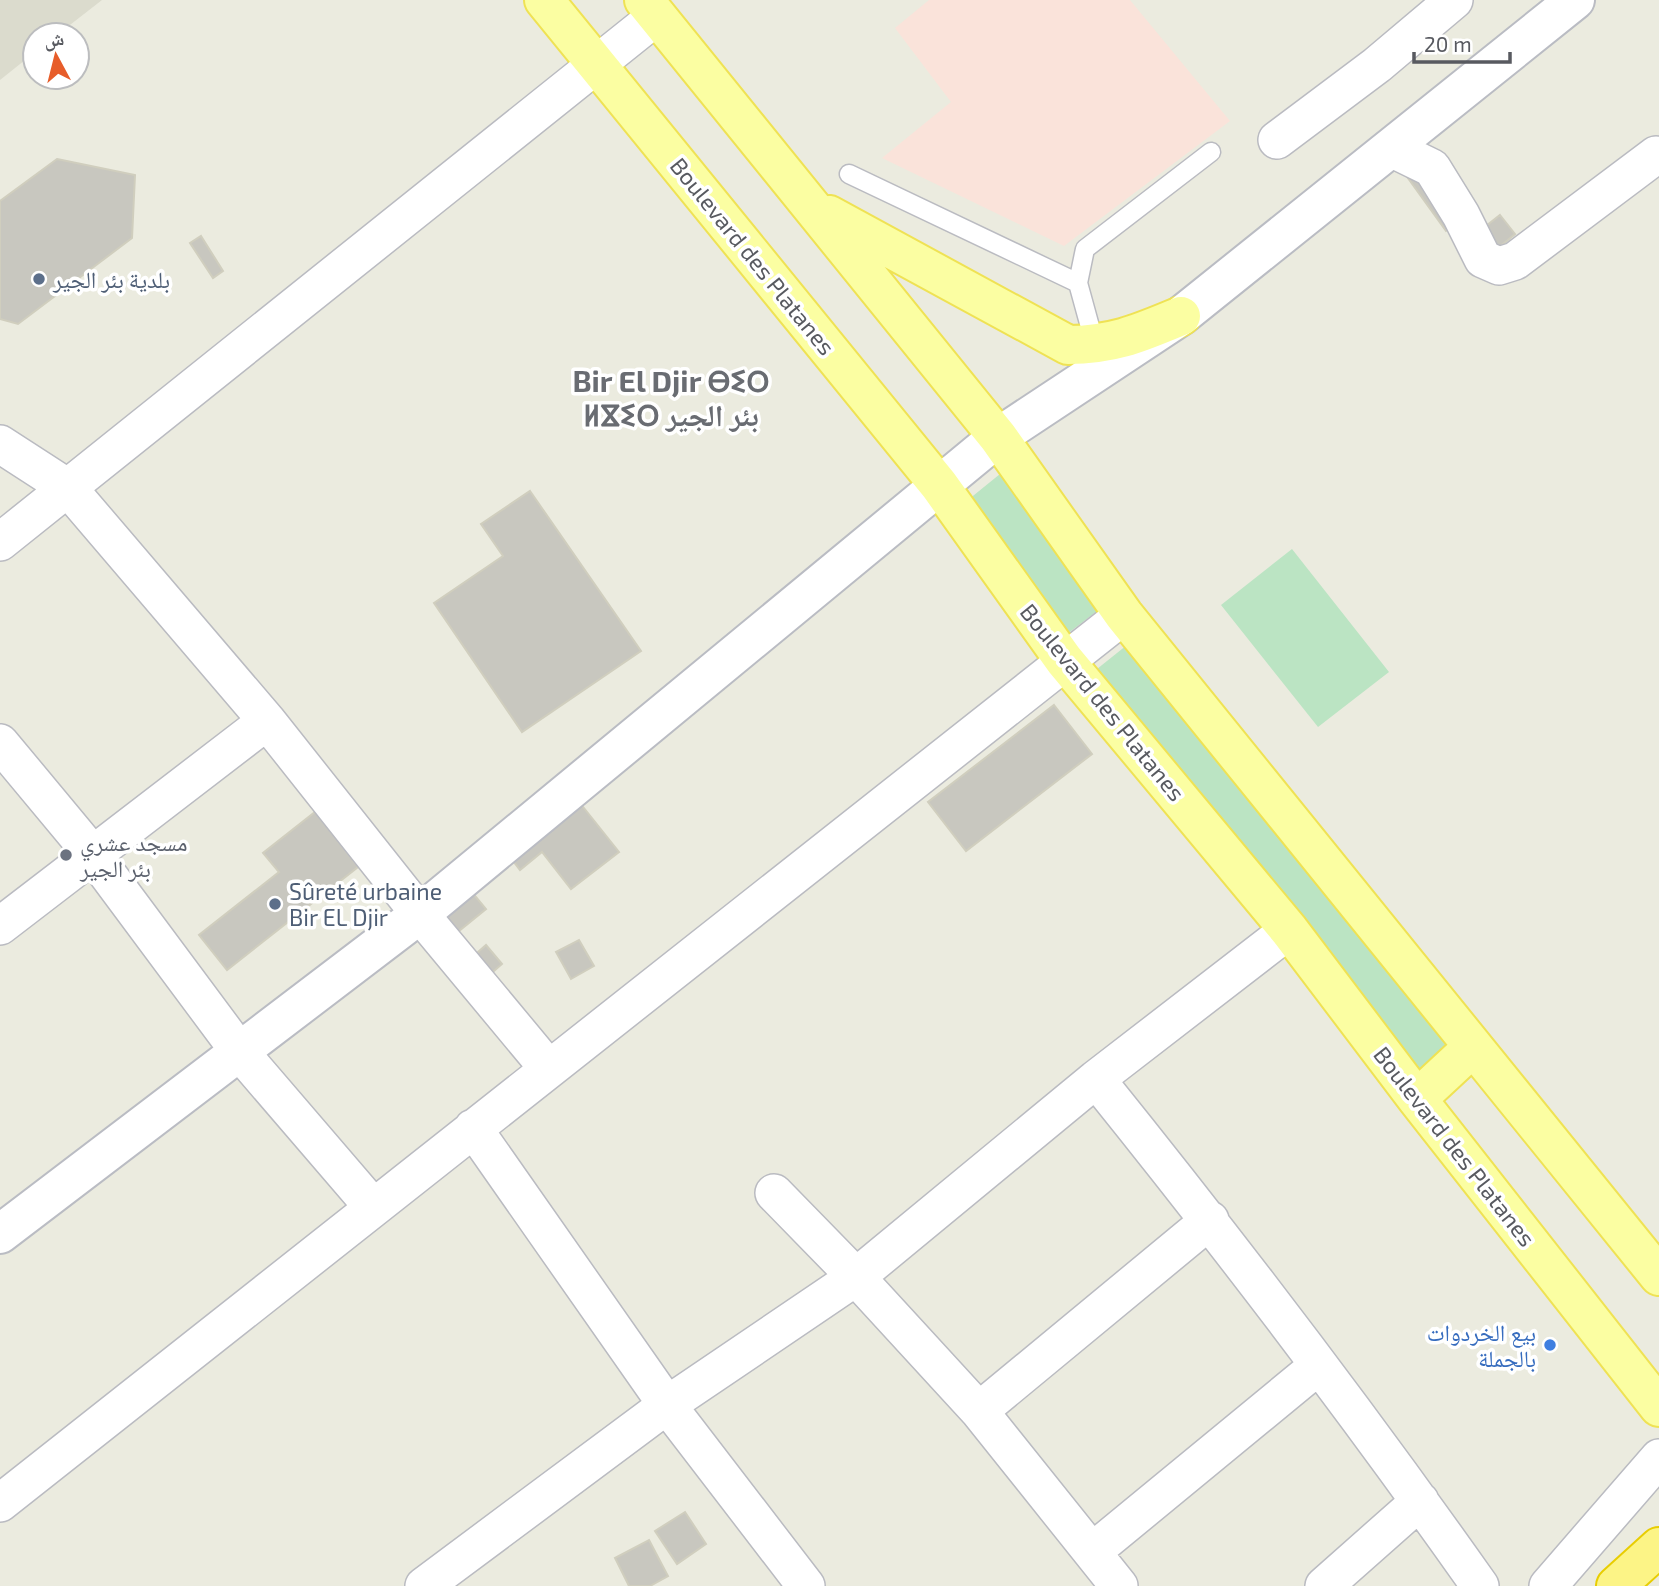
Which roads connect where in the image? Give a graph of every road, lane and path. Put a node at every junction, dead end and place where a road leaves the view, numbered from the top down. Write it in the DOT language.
graph roads {
  1 [pos="544,0"];
  2 [pos="1454,0"];
  3 [pos="1575,0"];
  4 [pos="650,8"];
  5 [pos="596,64"];
  6 [pos="1277,140"];
  7 [pos="1391,148"];
  8 [pos="1211,152"];
  9 [pos="1656,155"];
  10 [pos="849,173"];
  11 [pos="812,206"];
  12 [pos="1078,283"];
  13 [pos="1181,316"];
  14 [pos="1095,345"];
  15 [pos="998,437"];
  16 [pos="0,444"];
  17 [pos="939,485"];
  18 [pos="68,488"];
  19 [pos="0,542"];
  20 [pos="1124,615"];
  21 [pos="1064,660"];
  22 [pos="267,722"];
  23 [pos="0,743"];
  24 [pos="94,856"];
  25 [pos="420,914"];
  26 [pos="0,926"];
  27 [pos="1289,930"];
  28 [pos="1473,1047"];
  29 [pos="240,1051"];
  30 [pos="548,1069"];
  31 [pos="1096,1079"];
  32 [pos="1417,1099"];
  33 [pos="473,1128"];
  34 [pos="774,1193"];
  35 [pos="373,1207"];
  36 [pos="1210,1220"];
  37 [pos="0,1234"];
  38 [pos="1659,1276"];
  39 [pos="856,1277"];
  40 [pos="1318,1366"];
  41 [pos="667,1405"];
  42 [pos="1659,1407"];
  43 [pos="979,1411"];
  44 [pos="1659,1458"];
  45 [pos="1420,1501"];
  46 [pos="0,1503"];
  47 [pos="1659,1548"];
  48 [pos="1092,1552"];
  49 [pos="446,1580"];
  50 [pos="806,1586"];
  51 [pos="1119,1586"];
  52 [pos="1324,1586"];
  53 [pos="1480,1586"];
  54 [pos="1548,1586"];
  55 [pos="1616,1586"];
  1 -- 5 [label="main road, Boulevard des Platanes"];
  2 -- 6 [label="street"];
  3 -- 7 [label="street"];
  4 -- 5 [label="street"];
  4 -- 11 [label="main road"];
  5 -- 17 [label="main road, Boulevard des Platanes"];
  5 -- 18 [label="street"];
  7 -- 9 [label="street"];
  7 -- 13 [label="street"];
  8 -- 12 [label="lane"];
  10 -- 12 [label="lane"];
  11 -- 14 [label="main road"];
  11 -- 15 [label="main road"];
  12 -- 14 [label="lane"];
  13 -- 14 [label="main road"];
  13 -- 15 [label="street"];
  15 -- 17 [label="street"];
  15 -- 20 [label="main road"];
  16 -- 18 [label="street"];
  17 -- 21 [label="main road, Boulevard des Platanes"];
  17 -- 25 [label="street"];
  18 -- 19 [label="street"];
  18 -- 22 [label="street"];
  20 -- 21 [label="street"];
  20 -- 28 [label="main road"];
  21 -- 27 [label="main road, Boulevard des Platanes"];
  21 -- 30 [label="street"];
  22 -- 24 [label="street"];
  22 -- 25 [label="street"];
  23 -- 24 [label="street"];
  24 -- 26 [label="street"];
  24 -- 29 [label="street"];
  25 -- 29 [label="street"];
  25 -- 30 [label="street"];
  27 -- 31 [label="street"];
  27 -- 32 [label="main road, Boulevard des Platanes"];
  28 -- 32 [label="main road"];
  28 -- 38 [label="main road"];
  29 -- 35 [label="street"];
  29 -- 37 [label="street"];
  30 -- 33 [label="street"];
  31 -- 36 [label="street"];
  31 -- 39 [label="street"];
  32 -- 42 [label="main road, Boulevard des Platanes"];
  33 -- 35 [label="street"];
  33 -- 41 [label="street"];
  34 -- 39 [label="street"];
  35 -- 46 [label="street"];
  36 -- 40 [label="street"];
  36 -- 43 [label="street"];
  39 -- 41 [label="street"];
  39 -- 43 [label="street"];
  40 -- 45 [label="street"];
  40 -- 48 [label="street"];
  41 -- 49 [label="street"];
  41 -- 50 [label="street"];
  43 -- 48 [label="street"];
  44 -- 54 [label="street"];
  45 -- 52 [label="street"];
  45 -- 53 [label="street"];
  47 -- 55 [label="highway"];
  48 -- 51 [label="street"];
}
